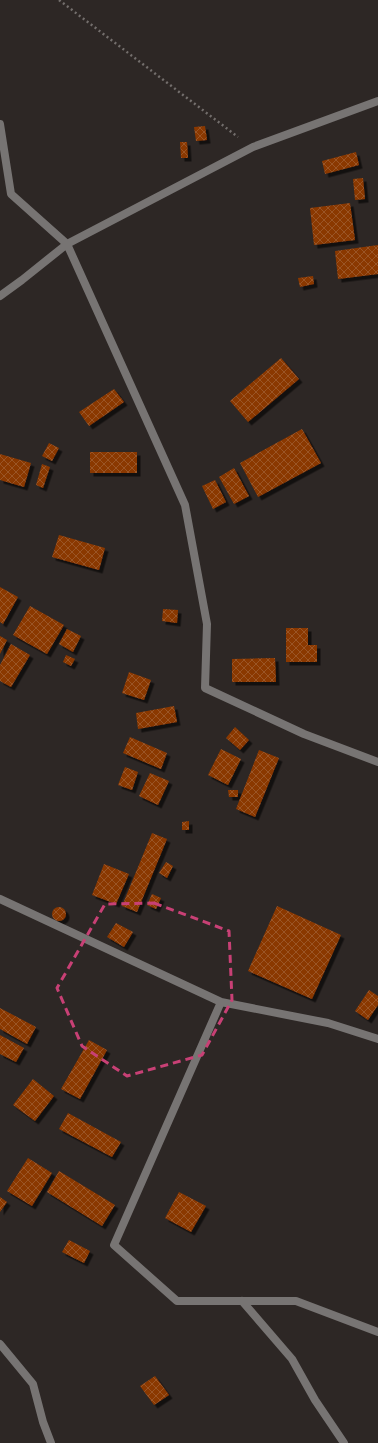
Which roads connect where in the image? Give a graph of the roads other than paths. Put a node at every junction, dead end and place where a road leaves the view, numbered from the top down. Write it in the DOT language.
graph roads {
  1 [pos="378,101"];
  2 [pos="0,124"];
  3 [pos="67,244"];
  4 [pos="0,296"];
  5 [pos="378,762"];
  6 [pos="0,899"];
  7 [pos="221,1002"];
  8 [pos="378,1039"];
  9 [pos="242,1302"];
  10 [pos="378,1332"];
  11 [pos="0,1344"];
  12 [pos="51,1443"];
  13 [pos="344,1443"];
  1 -- 3 [label="street"];
  2 -- 3 [label="street"];
  3 -- 4 [label="street"];
  3 -- 5 [label="street"];
  6 -- 7 [label="street"];
  7 -- 8 [label="street"];
  7 -- 9 [label="street"];
  9 -- 10 [label="street"];
  9 -- 13 [label="street"];
  11 -- 12 [label="street"];
}
